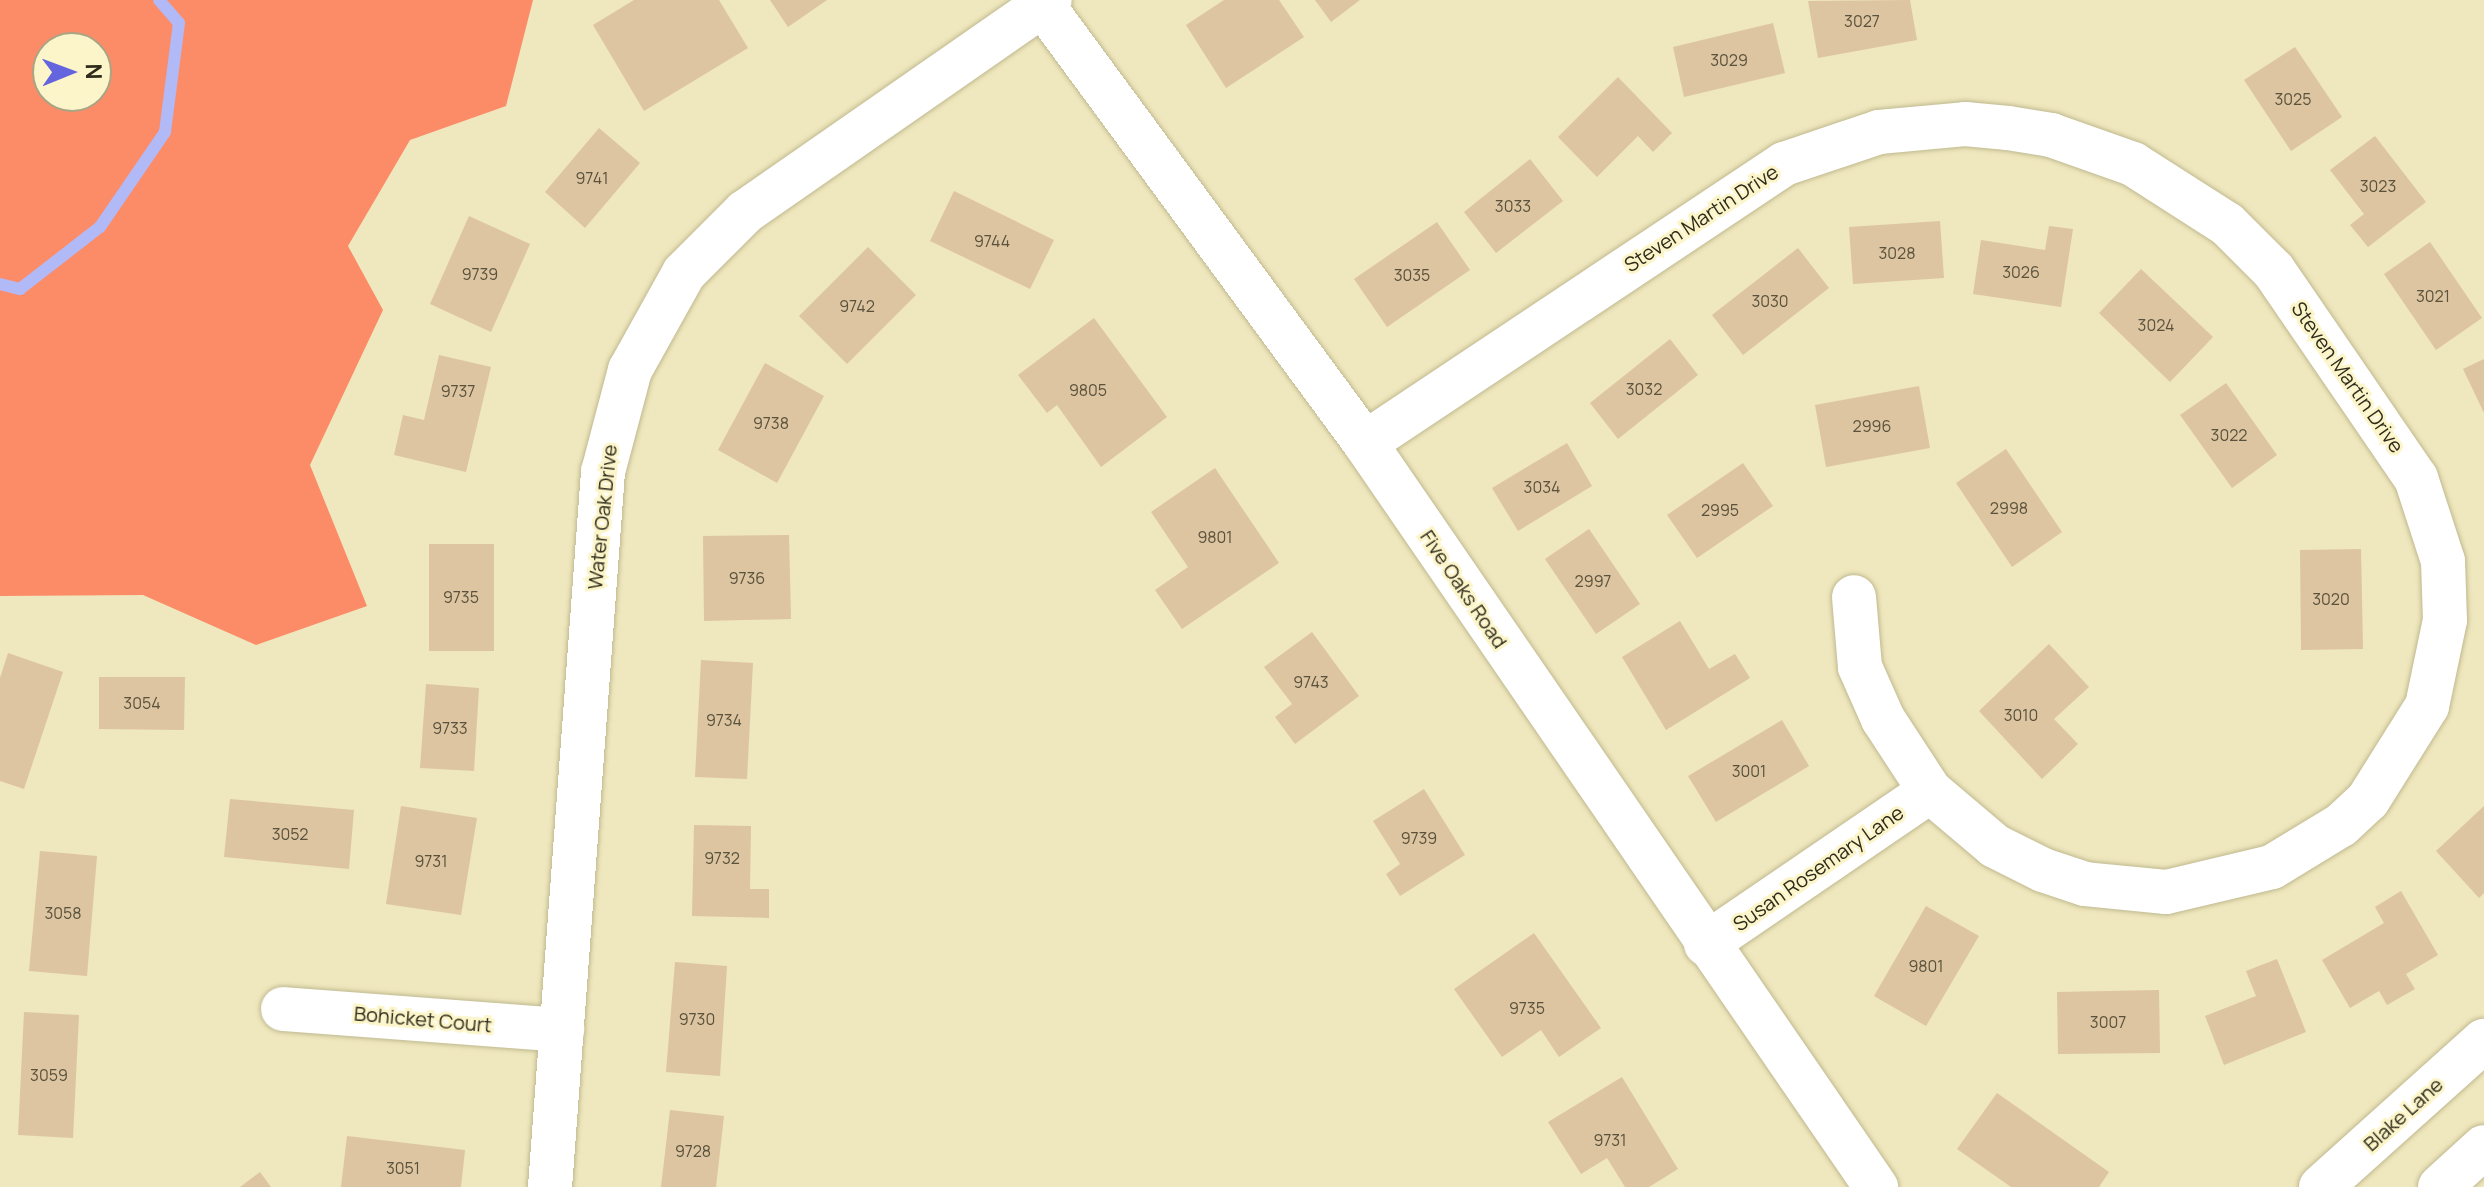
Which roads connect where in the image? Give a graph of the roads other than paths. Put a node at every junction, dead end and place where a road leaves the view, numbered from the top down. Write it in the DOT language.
graph roads {
  1 [pos="1044,2"];
  2 [pos="1365,443"];
  3 [pos="1854,597"];
  4 [pos="1930,791"];
  5 [pos="1706,944"];
  6 [pos="283,1009"];
  7 [pos="562,1030"];
  8 [pos="2484,1041"];
  9 [pos="2484,1147"];
  10 [pos="550,1187"];
  11 [pos="1876,1187"];
  12 [pos="2321,1187"];
  13 [pos="2440,1187"];
  1 -- 2 [label="street, Five Oaks Road"];
  1 -- 7 [label="street, Water Oak Drive"];
  2 -- 4 [label="street, Steven Martin Drive"];
  2 -- 5 [label="street, Five Oaks Road"];
  3 -- 4 [label="street, Steven Martin Drive"];
  4 -- 5 [label="street, Susan Rosemary Lane"];
  5 -- 11 [label="street, Five Oaks Road"];
  6 -- 7 [label="street, Bohicket Court"];
  7 -- 10 [label="street, Water Oak Drive"];
  8 -- 12 [label="street, Blake Lane"];
  9 -- 13 [label="street"];
}
